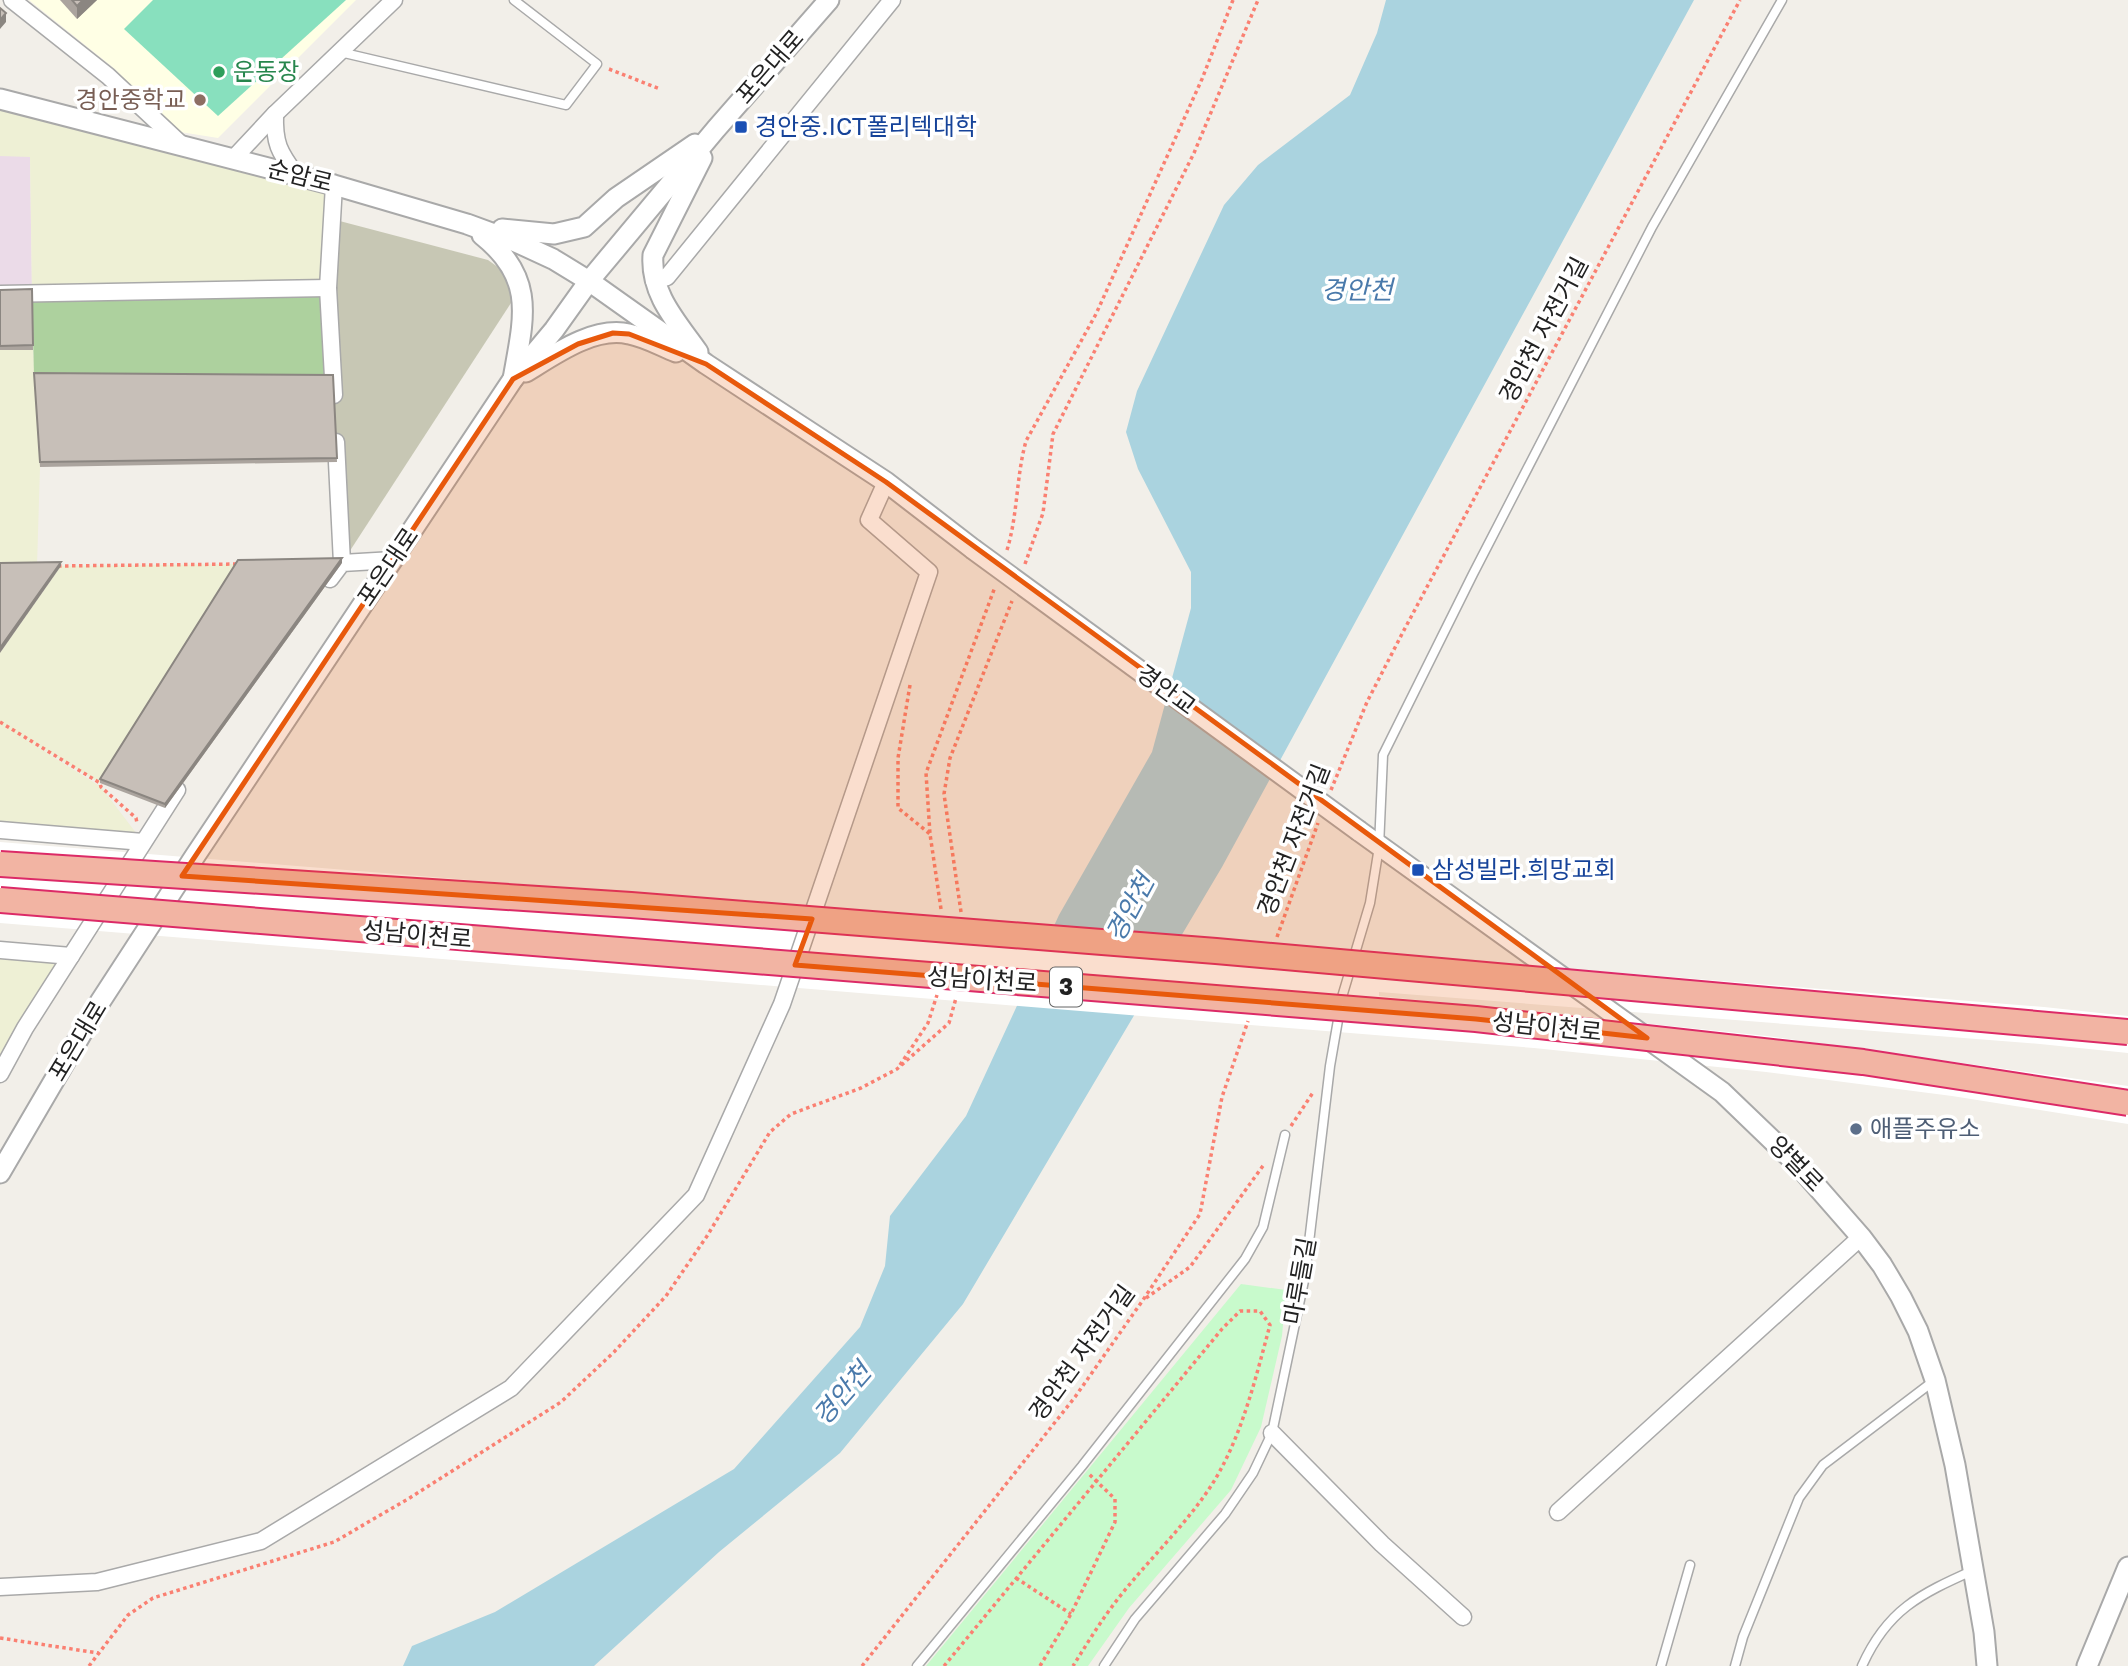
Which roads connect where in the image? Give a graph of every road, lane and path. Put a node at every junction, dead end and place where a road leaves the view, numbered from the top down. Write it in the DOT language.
graph roads {
  1 [pos="12,0"];
  2 [pos="394,0"];
  3 [pos="514,0"];
  4 [pos="829,0"];
  5 [pos="892,0"];
  6 [pos="1233,0"];
  7 [pos="1258,0"];
  8 [pos="1740,0"];
  9 [pos="1782,0"];
  10 [pos="338,52"];
  11 [pos="597,64"];
  12 [pos="660,89"];
  13 [pos="0,99"];
  14 [pos="275,114"];
  15 [pos="716,129"];
  16 [pos="183,146"];
  17 [pos="233,159"];
  18 [pos="296,175"];
  19 [pos="334,185"];
  20 [pos="467,224"];
  21 [pos="589,281"];
  22 [pos="654,281"];
  23 [pos="328,288"];
  24 [pos="0,294"];
  25 [pos="706,364"];
  26 [pos="513,379"];
  27 [pos="887,482"];
  28 [pos="1006,553"];
  29 [pos="393,561"];
  30 [pos="342,563"];
  31 [pos="251,564"];
  32 [pos="49,566"];
  33 [pos="1021,575"];
  34 [pos="998,578"];
  35 [pos="318,596"];
  36 [pos="1013,599"];
  37 [pos="911,678"];
  38 [pos="0,722"];
  39 [pos="190,772"];
  40 [pos="1330,792"];
  41 [pos="1320,818"];
  42 [pos="0,830"];
  43 [pos="1359,831"];
  44 [pos="930,834"];
  45 [pos="143,842"];
  46 [pos="1379,847"];
  47 [pos="0,864"];
  48 [pos="0,900"];
  49 [pos="941,909"];
  50 [pos="962,920"];
  51 [pos="1274,945"];
  52 [pos="0,950"];
  53 [pos="71,956"];
  54 [pos="940,985"];
  55 [pos="957,998"];
  56 [pos="1248,1021"];
  57 [pos="2128,1032"];
  58 [pos="1330,1066"];
  59 [pos="0,1074"];
  60 [pos="2128,1103"];
  61 [pos="1285,1135"];
  62 [pos="0,1173"];
  63 [pos="1861,1237"];
  64 [pos="1143,1300"];
  65 [pos="1935,1380"];
  66 [pos="1272,1433"];
  67 [pos="1082,1466"];
  68 [pos="1097,1481"];
  69 [pos="1558,1512"];
  70 [pos="1690,1565"];
  71 [pos="2128,1567"];
  72 [pos="1974,1570"];
  73 [pos="1016,1578"];
  74 [pos="0,1587"];
  75 [pos="1071,1614"];
  76 [pos="1463,1617"];
  77 [pos="1984,1632"];
  78 [pos="0,1638"];
  79 [pos="99,1653"];
  80 [pos="2091,1660"];
  81 [pos="862,1666"];
  82 [pos="916,1666"];
  83 [pos="944,1666"];
  84 [pos="1040,1666"];
  85 [pos="1073,1666"];
  86 [pos="1104,1666"];
  87 [pos="1661,1666"];
  88 [pos="1735,1666"];
  89 [pos="1862,1666"];
  90 [pos="1987,1666"];
  91 [pos="2004,1666"];
  92 [pos="2076,1666"];
  1 -- 16 [label="street"];
  2 -- 10 [label="street"];
  3 -- 11 [label="lane"];
  4 -- 15 [label="street, 포은대로"];
  5 -- 22 [label="street"];
  6 -- 28 [label="path"];
  7 -- 33 [label="path"];
  8 -- 40 [label="path, 경안천 자전거길"];
  9 -- 46 [label="lane, 마루들길"];
  10 -- 11 [label="lane"];
  10 -- 14 [label="street"];
  11 -- 12 [label="path"];
  13 -- 16 [label="street, 순암로"];
  14 -- 17 [label="street"];
  14 -- 18 [label="street"];
  15 -- 20 [label="street"];
  15 -- 21 [label="street, 포은대로"];
  15 -- 22 [label="street"];
  16 -- 17 [label="street, 순암로"];
  17 -- 18 [label="street, 순암로"];
  18 -- 19 [label="street, 순암로"];
  19 -- 20 [label="street, 순암로"];
  19 -- 23 [label="street"];
  20 -- 21 [label="street, 순암로"];
  20 -- 26 [label="street"];
  21 -- 25 [label="street, 순암로"];
  21 -- 26 [label="street, 포은대로"];
  22 -- 25 [label="street"];
  23 -- 24 [label="street"];
  23 -- 30 [label="street"];
  25 -- 26 [label="street"];
  25 -- 27 [label="street, 경안교"];
  26 -- 29 [label="street, 포은대로"];
  27 -- 43 [label="street, 경안교, bridge"];
  27 -- 74 [label="street"];
  29 -- 30 [label="street"];
  29 -- 62 [label="street, 포은대로"];
  30 -- 35 [label="street"];
  31 -- 32 [label="path"];
  34 -- 44 [label="path"];
  36 -- 50 [label="path"];
  37 -- 44 [label="path"];
  38 -- 45 [label="path"];
  39 -- 45 [label="street"];
  41 -- 51 [label="path, 경안천 자전거길"];
  42 -- 45 [label="street"];
  43 -- 46 [label="street, 양벌로"];
  44 -- 49 [label="path"];
  45 -- 53 [label="street"];
  46 -- 58 [label="lane, 마루들길"];
  46 -- 63 [label="street, 양벌로"];
  47 -- 57 [label="highway, 성남이천로 / 3, bridge"];
  48 -- 60 [label="highway, 성남이천로 / 3, bridge"];
  52 -- 53 [label="street"];
  53 -- 59 [label="street"];
  54 -- 55 [label="path"];
  56 -- 64 [label="path, 경안천 자전거길"];
  58 -- 61 [label="path"];
  58 -- 66 [label="lane, 마루들길"];
  61 -- 64 [label="path"];
  61 -- 67 [label="lane"];
  63 -- 65 [label="street, 양벌로"];
  63 -- 69 [label="street"];
  64 -- 81 [label="path, 경안천 자전거길"];
  65 -- 72 [label="street, 양벌로"];
  65 -- 88 [label="lane"];
  66 -- 76 [label="street"];
  66 -- 86 [label="lane, 마루들길"];
  67 -- 68 [label="path"];
  67 -- 82 [label="lane"];
  68 -- 73 [label="path"];
  68 -- 75 [label="path"];
  68 -- 85 [label="path"];
  70 -- 87 [label="lane"];
  71 -- 80 [label="street"];
  72 -- 77 [label="street, 양벌로"];
  72 -- 89 [label="lane"];
  73 -- 75 [label="path"];
  73 -- 83 [label="path"];
  75 -- 84 [label="path"];
  77 -- 90 [label="street, 양벌로"];
  77 -- 91 [label="street"];
  78 -- 79 [label="path"];
  80 -- 92 [label="street"];
}
